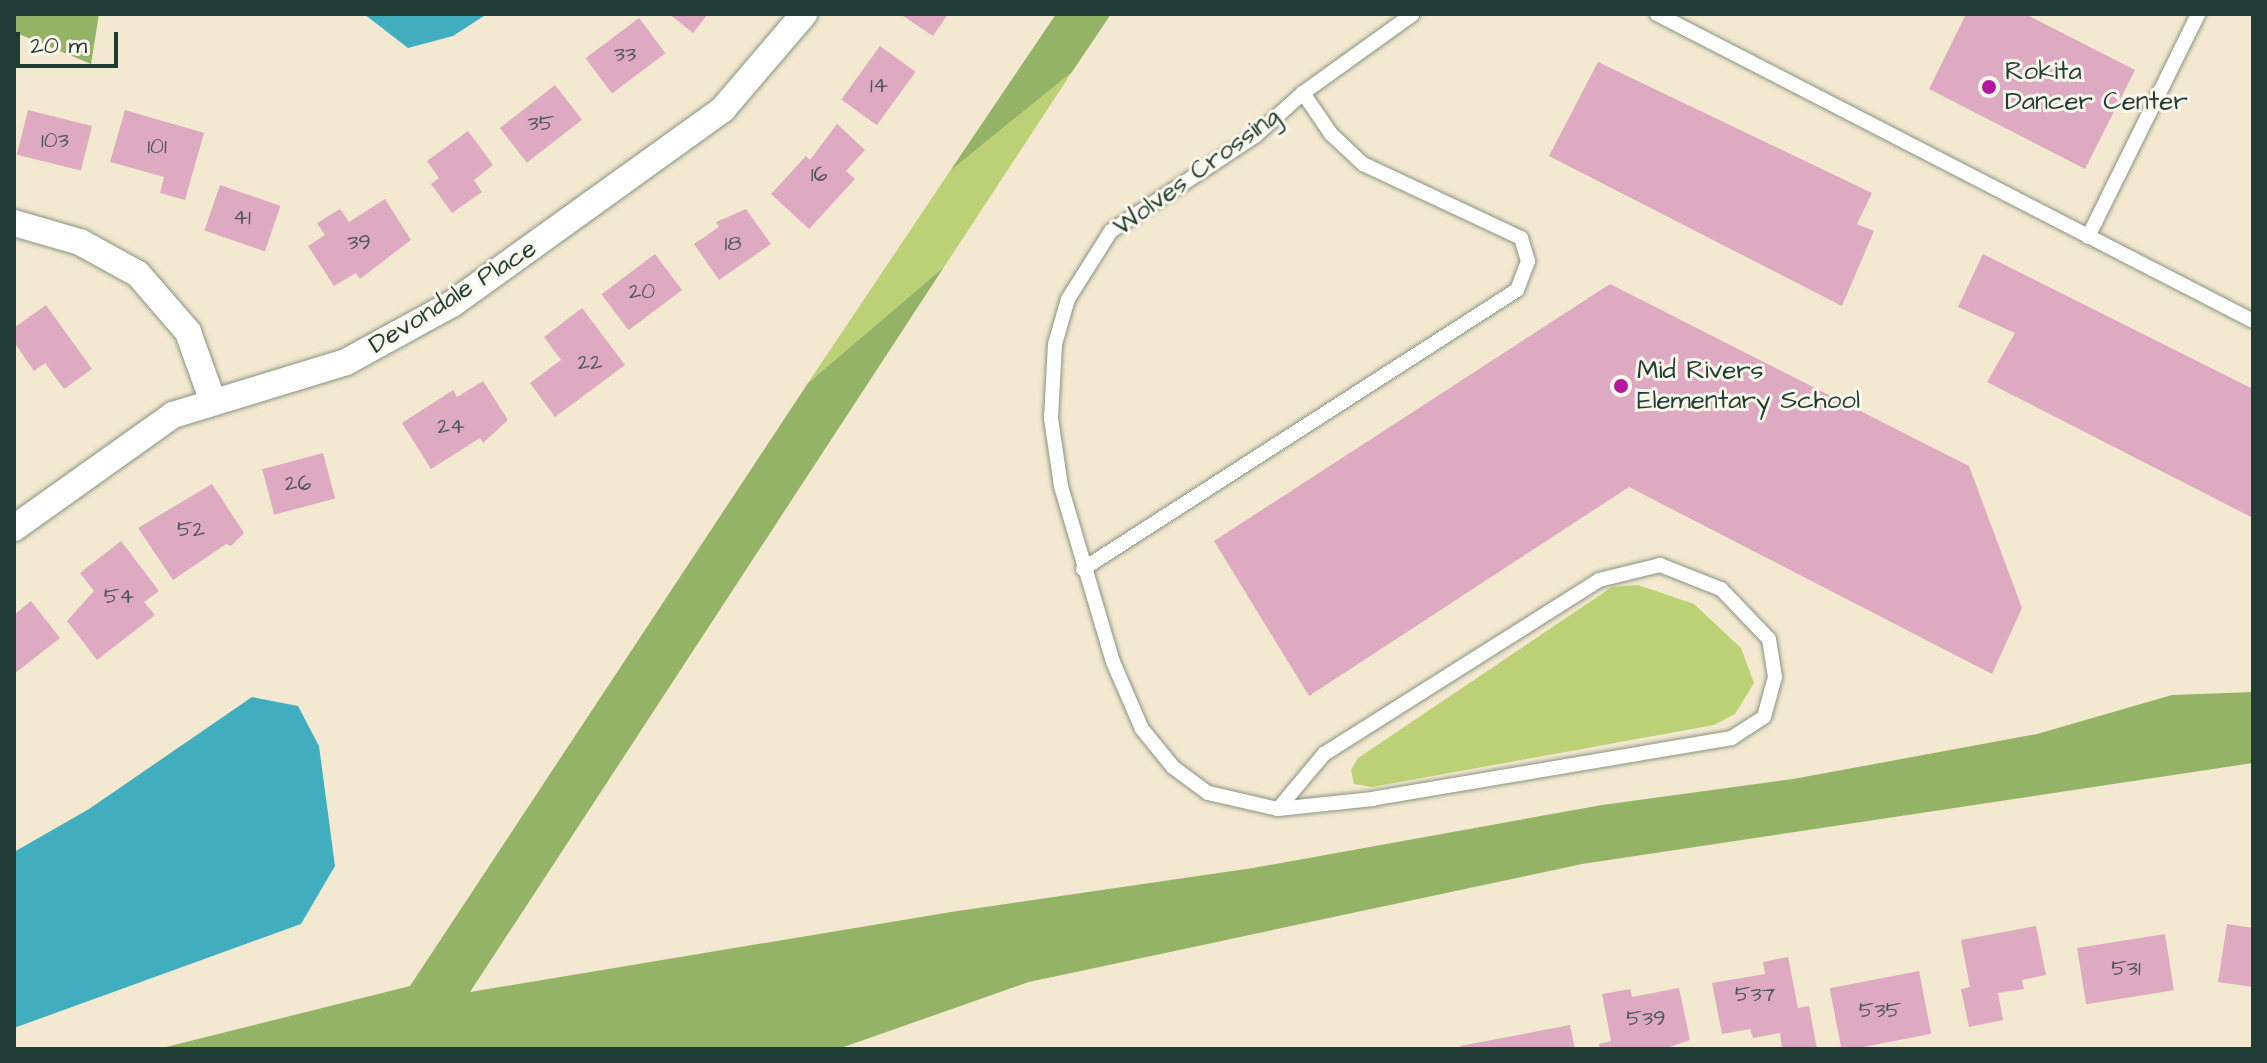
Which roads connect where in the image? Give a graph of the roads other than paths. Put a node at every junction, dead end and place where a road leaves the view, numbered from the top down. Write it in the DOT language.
graph roads {
  1 [pos="804,14"];
  2 [pos="1413,14"];
  3 [pos="1657,14"];
  4 [pos="2198,14"];
  5 [pos="1303,93"];
  6 [pos="14,223"];
  7 [pos="2088,237"];
  8 [pos="2253,321"];
  9 [pos="212,399"];
  10 [pos="14,528"];
  11 [pos="1083,569"];
  12 [pos="1278,809"];
  1 -- 9 [label="street, Devondale Place"];
  2 -- 5 [label="lane, Wolves Crossing"];
  3 -- 7 [label="lane"];
  4 -- 7 [label="lane"];
  5 -- 11 [label="lane, Wolves Crossing"];
  5 -- 11 [label="lane"];
  6 -- 9 [label="street"];
  7 -- 8 [label="lane"];
  9 -- 10 [label="street, Devondale Place"];
  11 -- 12 [label="lane, Wolves Crossing"];
  12 -- 12 [label="lane, Wolves Crossing"];
}
